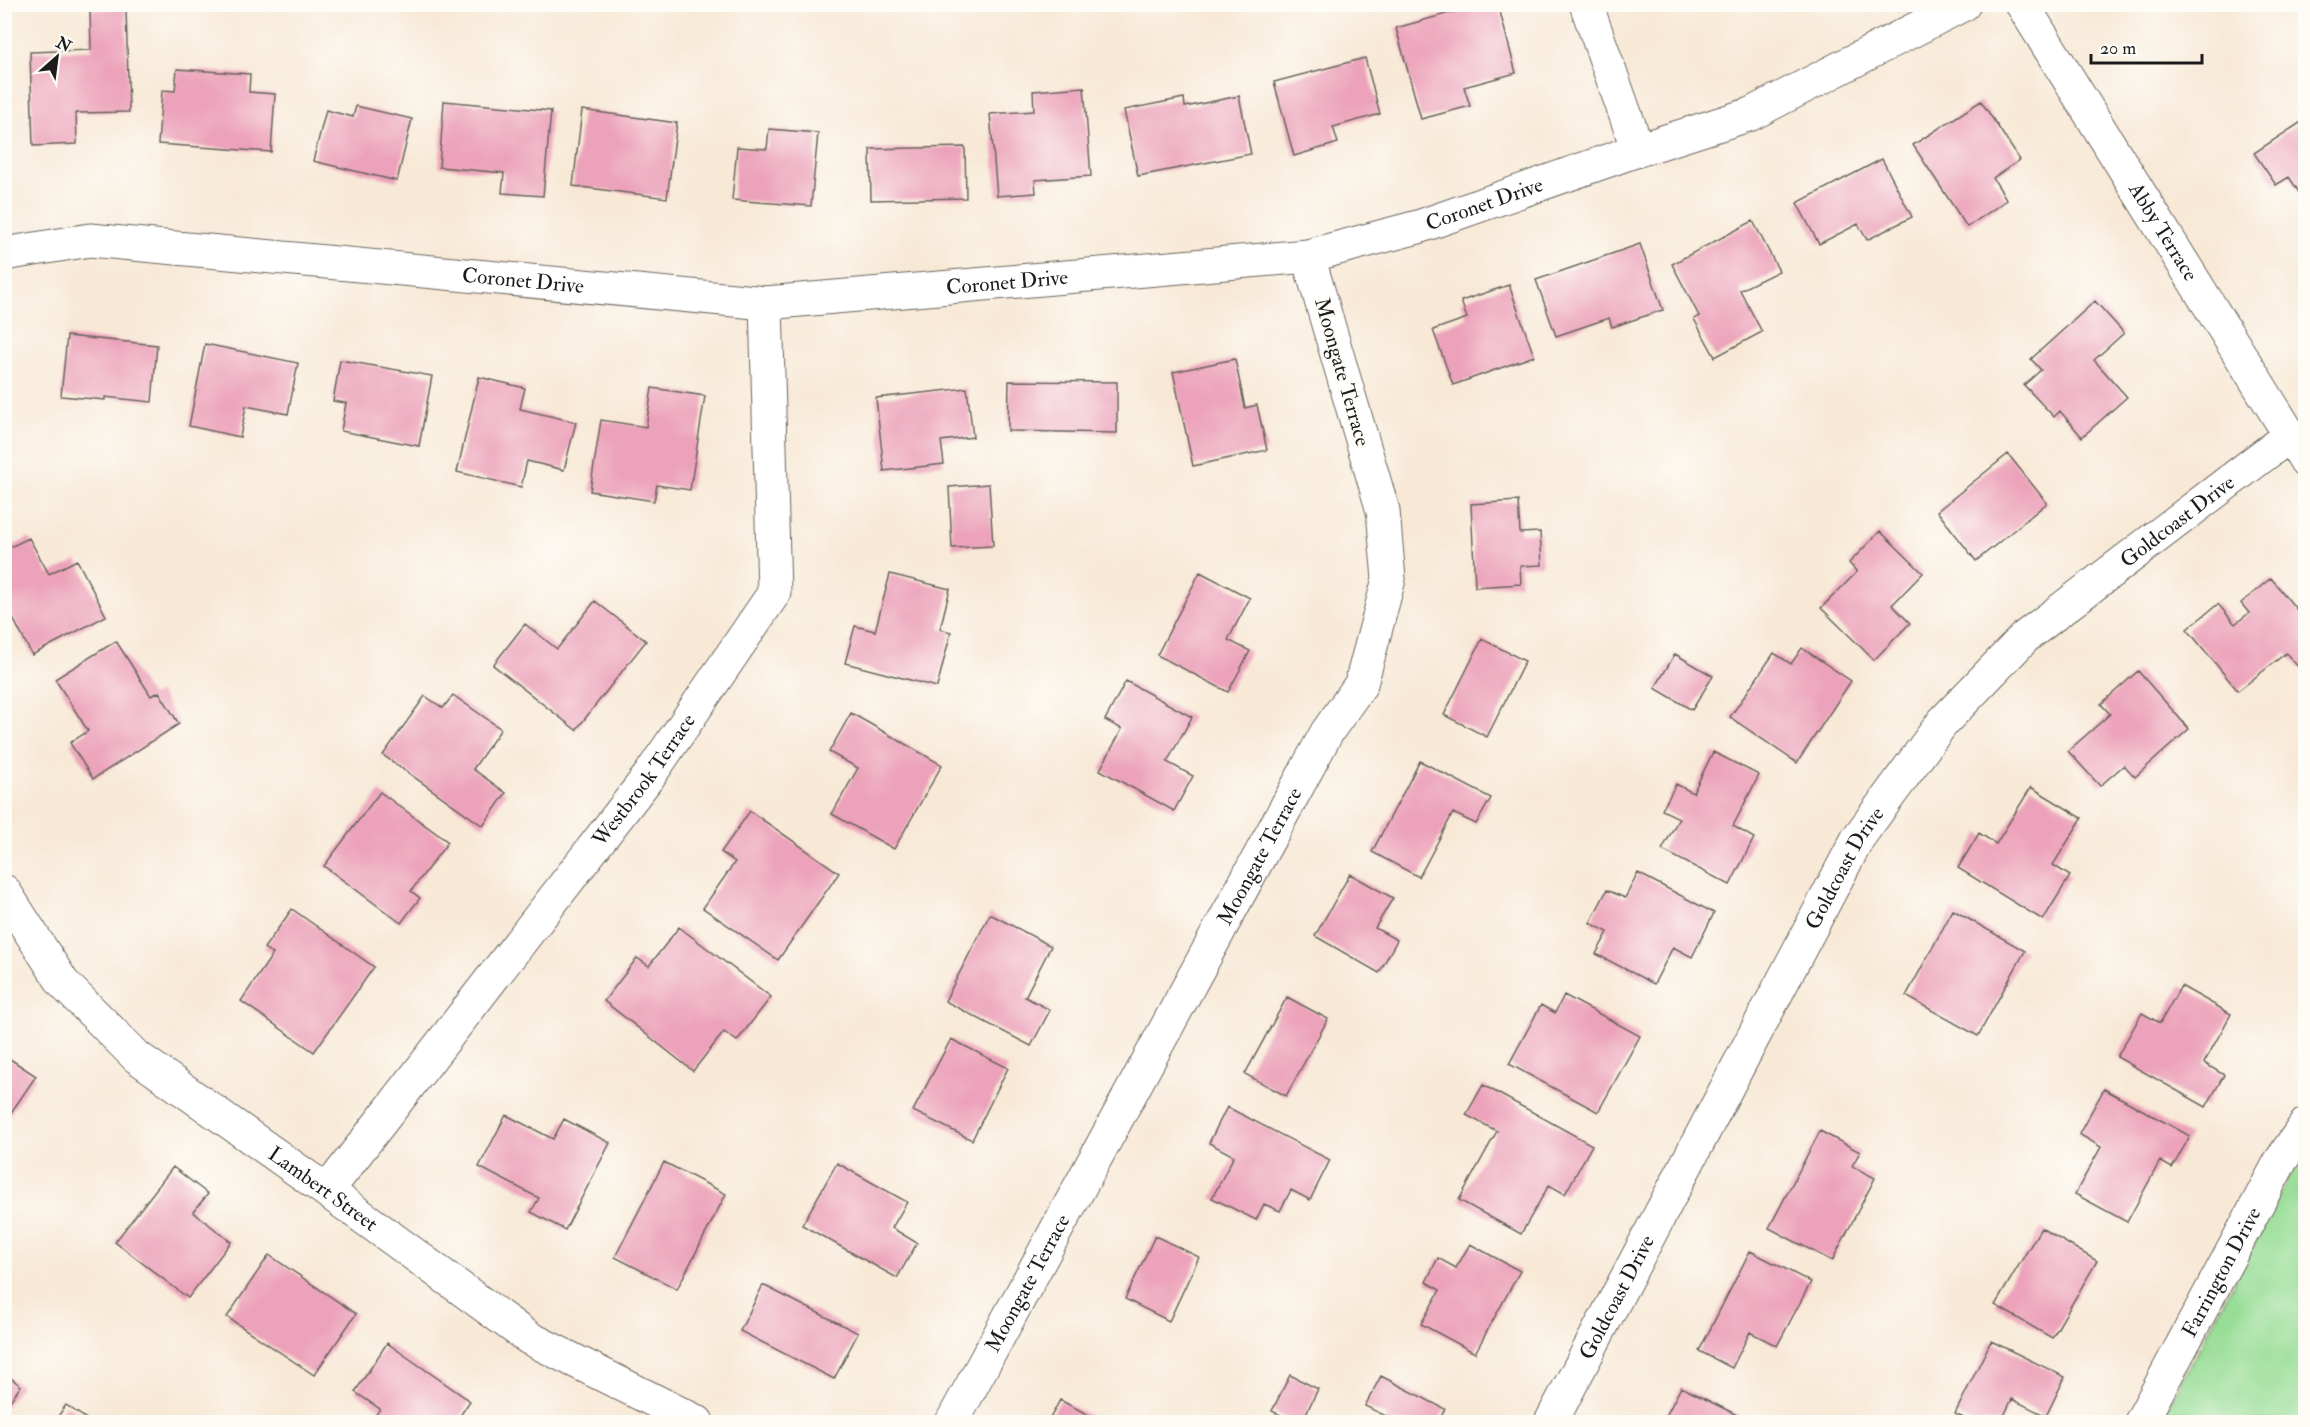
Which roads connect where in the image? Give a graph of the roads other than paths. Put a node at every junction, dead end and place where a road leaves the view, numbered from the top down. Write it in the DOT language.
graph roads {
  1 [pos="1586,4"];
  2 [pos="1964,4"];
  3 [pos="2022,4"];
  4 [pos="1638,150"];
  5 [pos="4,254"];
  6 [pos="1308,256"];
  7 [pos="766,303"];
  8 [pos="2298,448"];
  9 [pos="4,891"];
  10 [pos="2306,1124"];
  11 [pos="327,1191"];
  12 [pos="697,1422"];
  13 [pos="952,1422"];
  14 [pos="1551,1422"];
  15 [pos="2141,1422"];
  1 -- 4 [label="street"];
  2 -- 4 [label="street, Coronet Drive"];
  3 -- 8 [label="street, Abby Terrace"];
  4 -- 6 [label="street, Coronet Drive"];
  5 -- 7 [label="street, Coronet Drive"];
  6 -- 7 [label="street, Coronet Drive"];
  6 -- 13 [label="street, Moongate Terrace"];
  7 -- 11 [label="street, Westbrook Terrace"];
  8 -- 14 [label="street, Goldcoast Drive"];
  9 -- 11 [label="street, Lambert Street"];
  10 -- 15 [label="street, Farrington Drive"];
  11 -- 12 [label="street, Lambert Street"];
}
